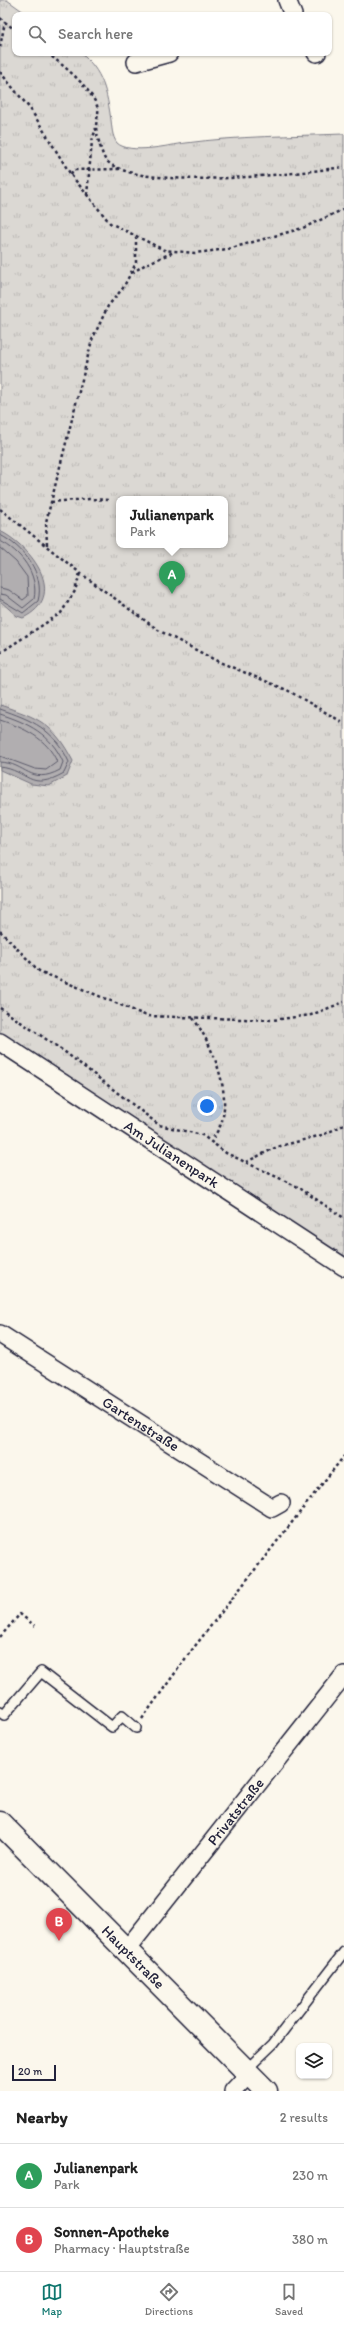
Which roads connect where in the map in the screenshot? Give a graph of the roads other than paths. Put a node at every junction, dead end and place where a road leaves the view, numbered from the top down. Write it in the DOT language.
graph roads {
  1 [pos="286,0"];
  2 [pos="292,12"];
  3 [pos="158,56"];
  4 [pos="136,62"];
  5 [pos="0,1042"];
  6 [pos="344,1267"];
  7 [pos="0,1334"];
  8 [pos="281,1503"];
  9 [pos="344,1675"];
  10 [pos="1,1716"];
  11 [pos="136,1728"];
  12 [pos="0,1823"];
  13 [pos="127,1949"];
  14 [pos="344,1952"];
  15 [pos="248,2072"];
  16 [pos="233,2091"];
  17 [pos="266,2091"];
  1 -- 2 [label="street"];
  3 -- 4 [label="street"];
  5 -- 6 [label="street, Am Julianenpark"];
  7 -- 8 [label="street, Gartenstraße"];
  9 -- 13 [label="street, Privatstraße"];
  10 -- 11 [label="lane"];
  12 -- 13 [label="main road, Hauptstraße"];
  13 -- 15 [label="main road, Hauptstraße"];
  14 -- 15 [label="lane"];
  15 -- 16 [label="street"];
  15 -- 17 [label="main road, Hauptstraße"];
}
